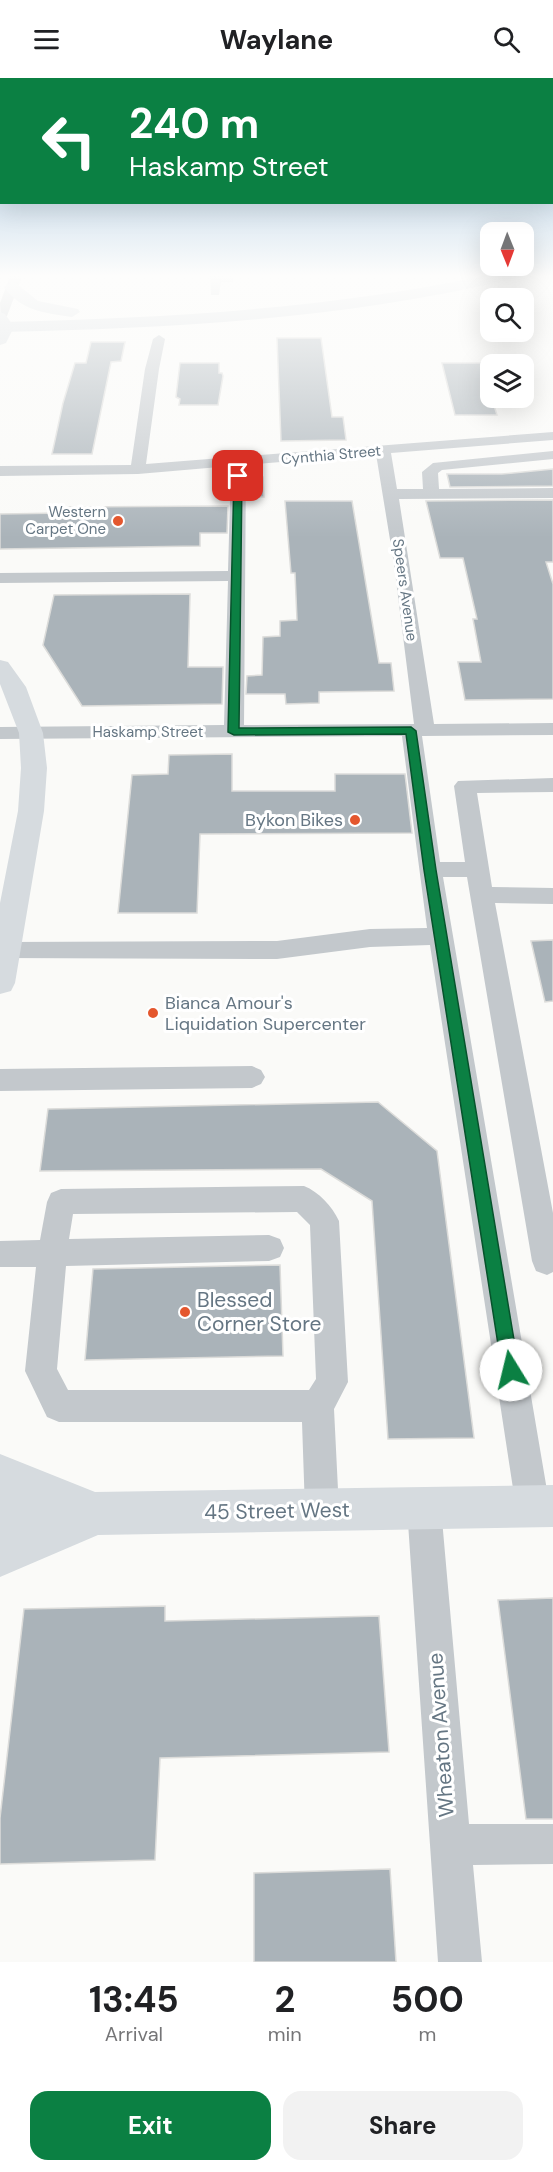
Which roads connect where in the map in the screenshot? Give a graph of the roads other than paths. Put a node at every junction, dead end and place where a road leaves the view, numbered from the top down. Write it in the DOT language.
graph roads {
  1 [pos="155,362"];
  2 [pos="553,436"];
  3 [pos="520,439"];
  4 [pos="383,450"];
  5 [pos="553,455"];
  6 [pos="533,457"];
  7 [pos="239,462"];
  8 [pos="138,469"];
  9 [pos="0,471"];
  10 [pos="553,493"];
  11 [pos="390,494"];
  12 [pos="431,494"];
  13 [pos="236,576"];
  14 [pos="0,578"];
  15 [pos="0,667"];
  16 [pos="553,729"];
  17 [pos="418,730"];
  18 [pos="234,732"];
  19 [pos="31,733"];
  20 [pos="0,734"];
  21 [pos="553,785"];
  22 [pos="430,870"];
  23 [pos="480,882"];
  24 [pos="553,896"];
  25 [pos="440,936"];
  26 [pos="6,951"];
  27 [pos="0,983"];
  28 [pos="252,1077"];
  29 [pos="0,1080"];
  30 [pos="269,1248"];
  31 [pos="52,1253"];
  32 [pos="0,1254"];
  33 [pos="547,1261"];
  34 [pos="318,1406"];
  35 [pos="0,1475"];
  36 [pos="543,1507"];
  37 [pos="424,1508"];
  38 [pos="322,1510"];
  39 [pos="96,1514"];
  40 [pos="0,1515"];
  41 [pos="0,1555"];
  42 [pos="553,1844"];
  43 [pos="450,1845"];
  44 [pos="460,1962"];
  1 -- 8 [label="street"];
  2 -- 3 [label="street, Cynthia Street"];
  3 -- 4 [label="street, Cynthia Street"];
  3 -- 6 [label="street"];
  4 -- 7 [label="street, Cynthia Street"];
  4 -- 11 [label="street, Speers Avenue"];
  5 -- 6 [label="street"];
  6 -- 12 [label="street"];
  7 -- 8 [label="street, Cynthia Street"];
  7 -- 13 [label="street"];
  8 -- 9 [label="street, Cynthia Street"];
  10 -- 12 [label="street"];
  11 -- 12 [label="street"];
  11 -- 17 [label="street, Speers Avenue"];
  13 -- 14 [label="street"];
  13 -- 18 [label="street"];
  15 -- 19 [label="main road"];
  16 -- 17 [label="street, Haskamp Street"];
  17 -- 18 [label="street, Haskamp Street"];
  17 -- 22 [label="street, Speers Avenue"];
  18 -- 19 [label="street, Haskamp Street"];
  19 -- 20 [label="street, Haskamp Street"];
  19 -- 26 [label="main road"];
  21 -- 23 [label="street"];
  22 -- 23 [label="street"];
  22 -- 25 [label="street, Speers Avenue"];
  23 -- 24 [label="street"];
  23 -- 33 [label="street"];
  25 -- 26 [label="street"];
  25 -- 36 [label="street, Speers Avenue"];
  26 -- 27 [label="main road"];
  28 -- 29 [label="street"];
  30 -- 31 [label="street"];
  31 -- 32 [label="street"];
  31 -- 34 [label="street"];
  31 -- 34 [label="street"];
  34 -- 38 [label="street"];
  35 -- 39 [label="main road"];
  36 -- 37 [label="main road, 45 Street West"];
  37 -- 38 [label="main road, 45 Street West"];
  37 -- 43 [label="street, Wheaton Avenue"];
  38 -- 39 [label="main road, 45 Street West"];
  39 -- 40 [label="main road, 45 Street West"];
  39 -- 41 [label="main road"];
  42 -- 43 [label="street"];
  43 -- 44 [label="street, Wheaton Avenue"];
}
